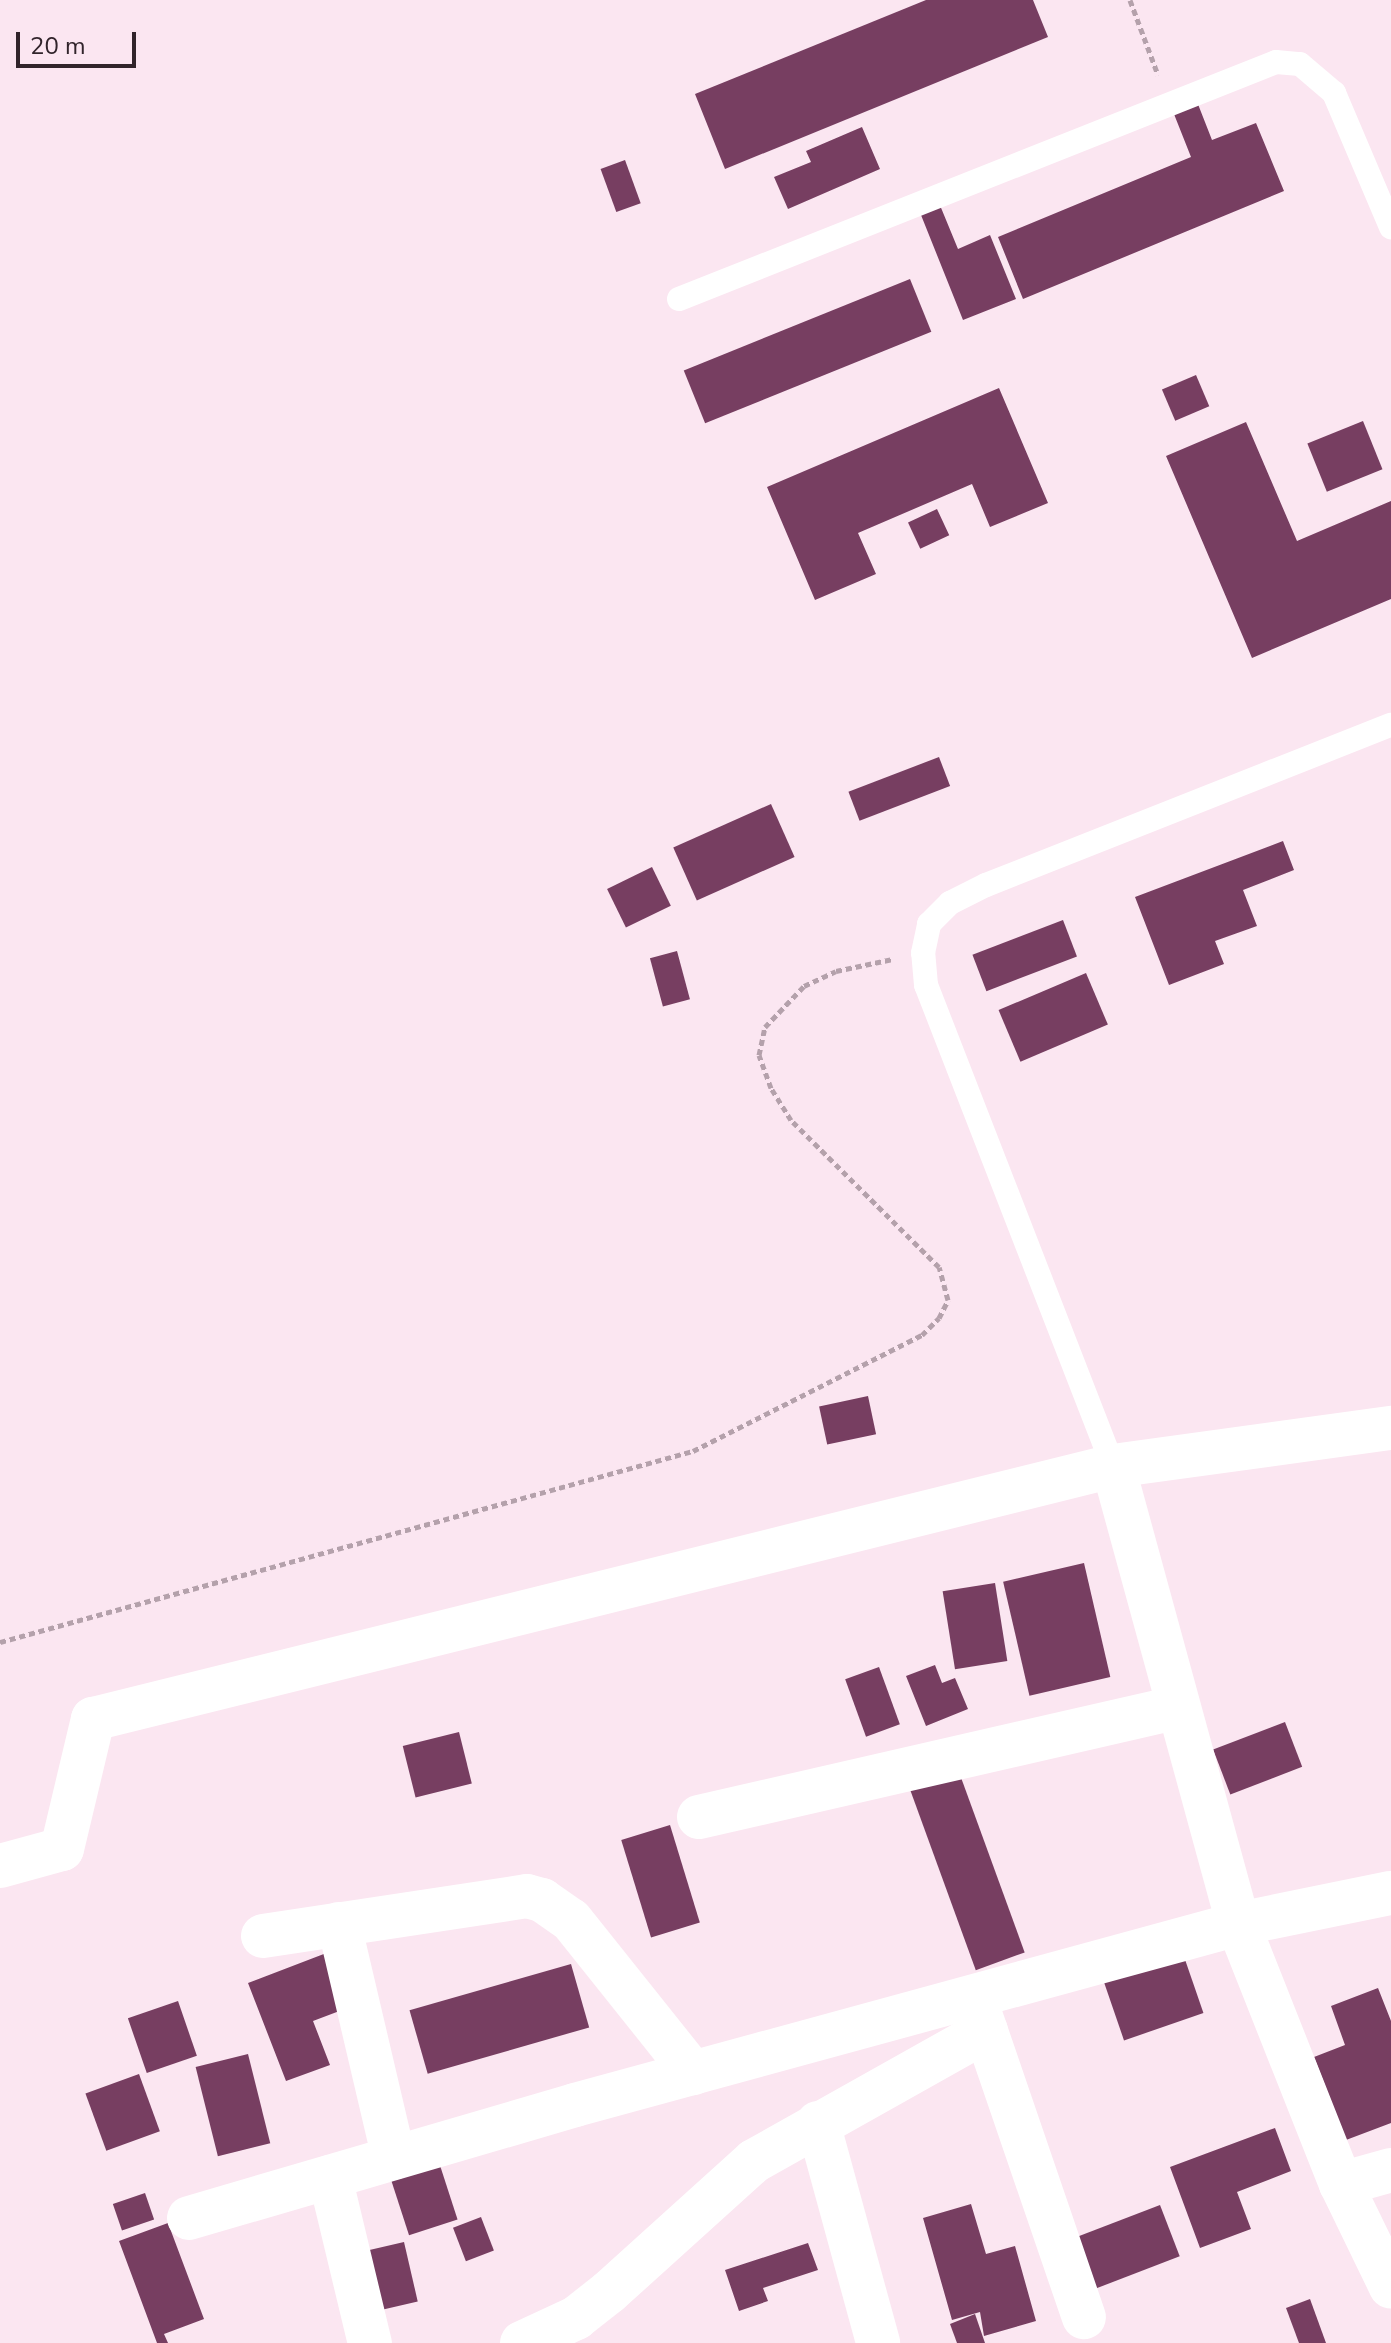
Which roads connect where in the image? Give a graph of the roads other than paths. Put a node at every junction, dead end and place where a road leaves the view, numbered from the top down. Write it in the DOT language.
graph roads {
  1 [pos="1391,227"];
  2 [pos="679,299"];
  3 [pos="1391,725"];
  4 [pos="1391,1428"];
  5 [pos="1113,1466"];
  6 [pos="1178,1707"];
  7 [pos="699,1817"];
  8 [pos="0,1866"];
  9 [pos="1391,1893"];
  10 [pos="339,1924"];
  11 [pos="1238,1924"];
  12 [pos="263,1936"];
  13 [pos="980,2014"];
  14 [pos="693,2073"];
  15 [pos="818,2123"];
  16 [pos="394,2158"];
  17 [pos="1391,2170"];
  18 [pos="330,2177"];
  19 [pos="1341,2184"];
  20 [pos="189,2218"];
  21 [pos="1391,2287"];
  22 [pos="1084,2317"];
  23 [pos="370,2343"];
  24 [pos="522,2343"];
  25 [pos="878,2343"];
  1 -- 2 [label="lane"];
  3 -- 5 [label="lane"];
  4 -- 5 [label="street"];
  5 -- 6 [label="street"];
  5 -- 8 [label="street"];
  6 -- 7 [label="street"];
  6 -- 11 [label="street"];
  9 -- 11 [label="street"];
  10 -- 12 [label="street"];
  10 -- 14 [label="street"];
  10 -- 16 [label="street"];
  11 -- 13 [label="street"];
  11 -- 19 [label="street"];
  13 -- 14 [label="street"];
  13 -- 15 [label="street"];
  13 -- 22 [label="street"];
  14 -- 16 [label="street"];
  15 -- 24 [label="street"];
  15 -- 25 [label="street"];
  16 -- 18 [label="street"];
  17 -- 19 [label="street"];
  18 -- 20 [label="street"];
  18 -- 23 [label="street"];
  19 -- 21 [label="street"];
}
